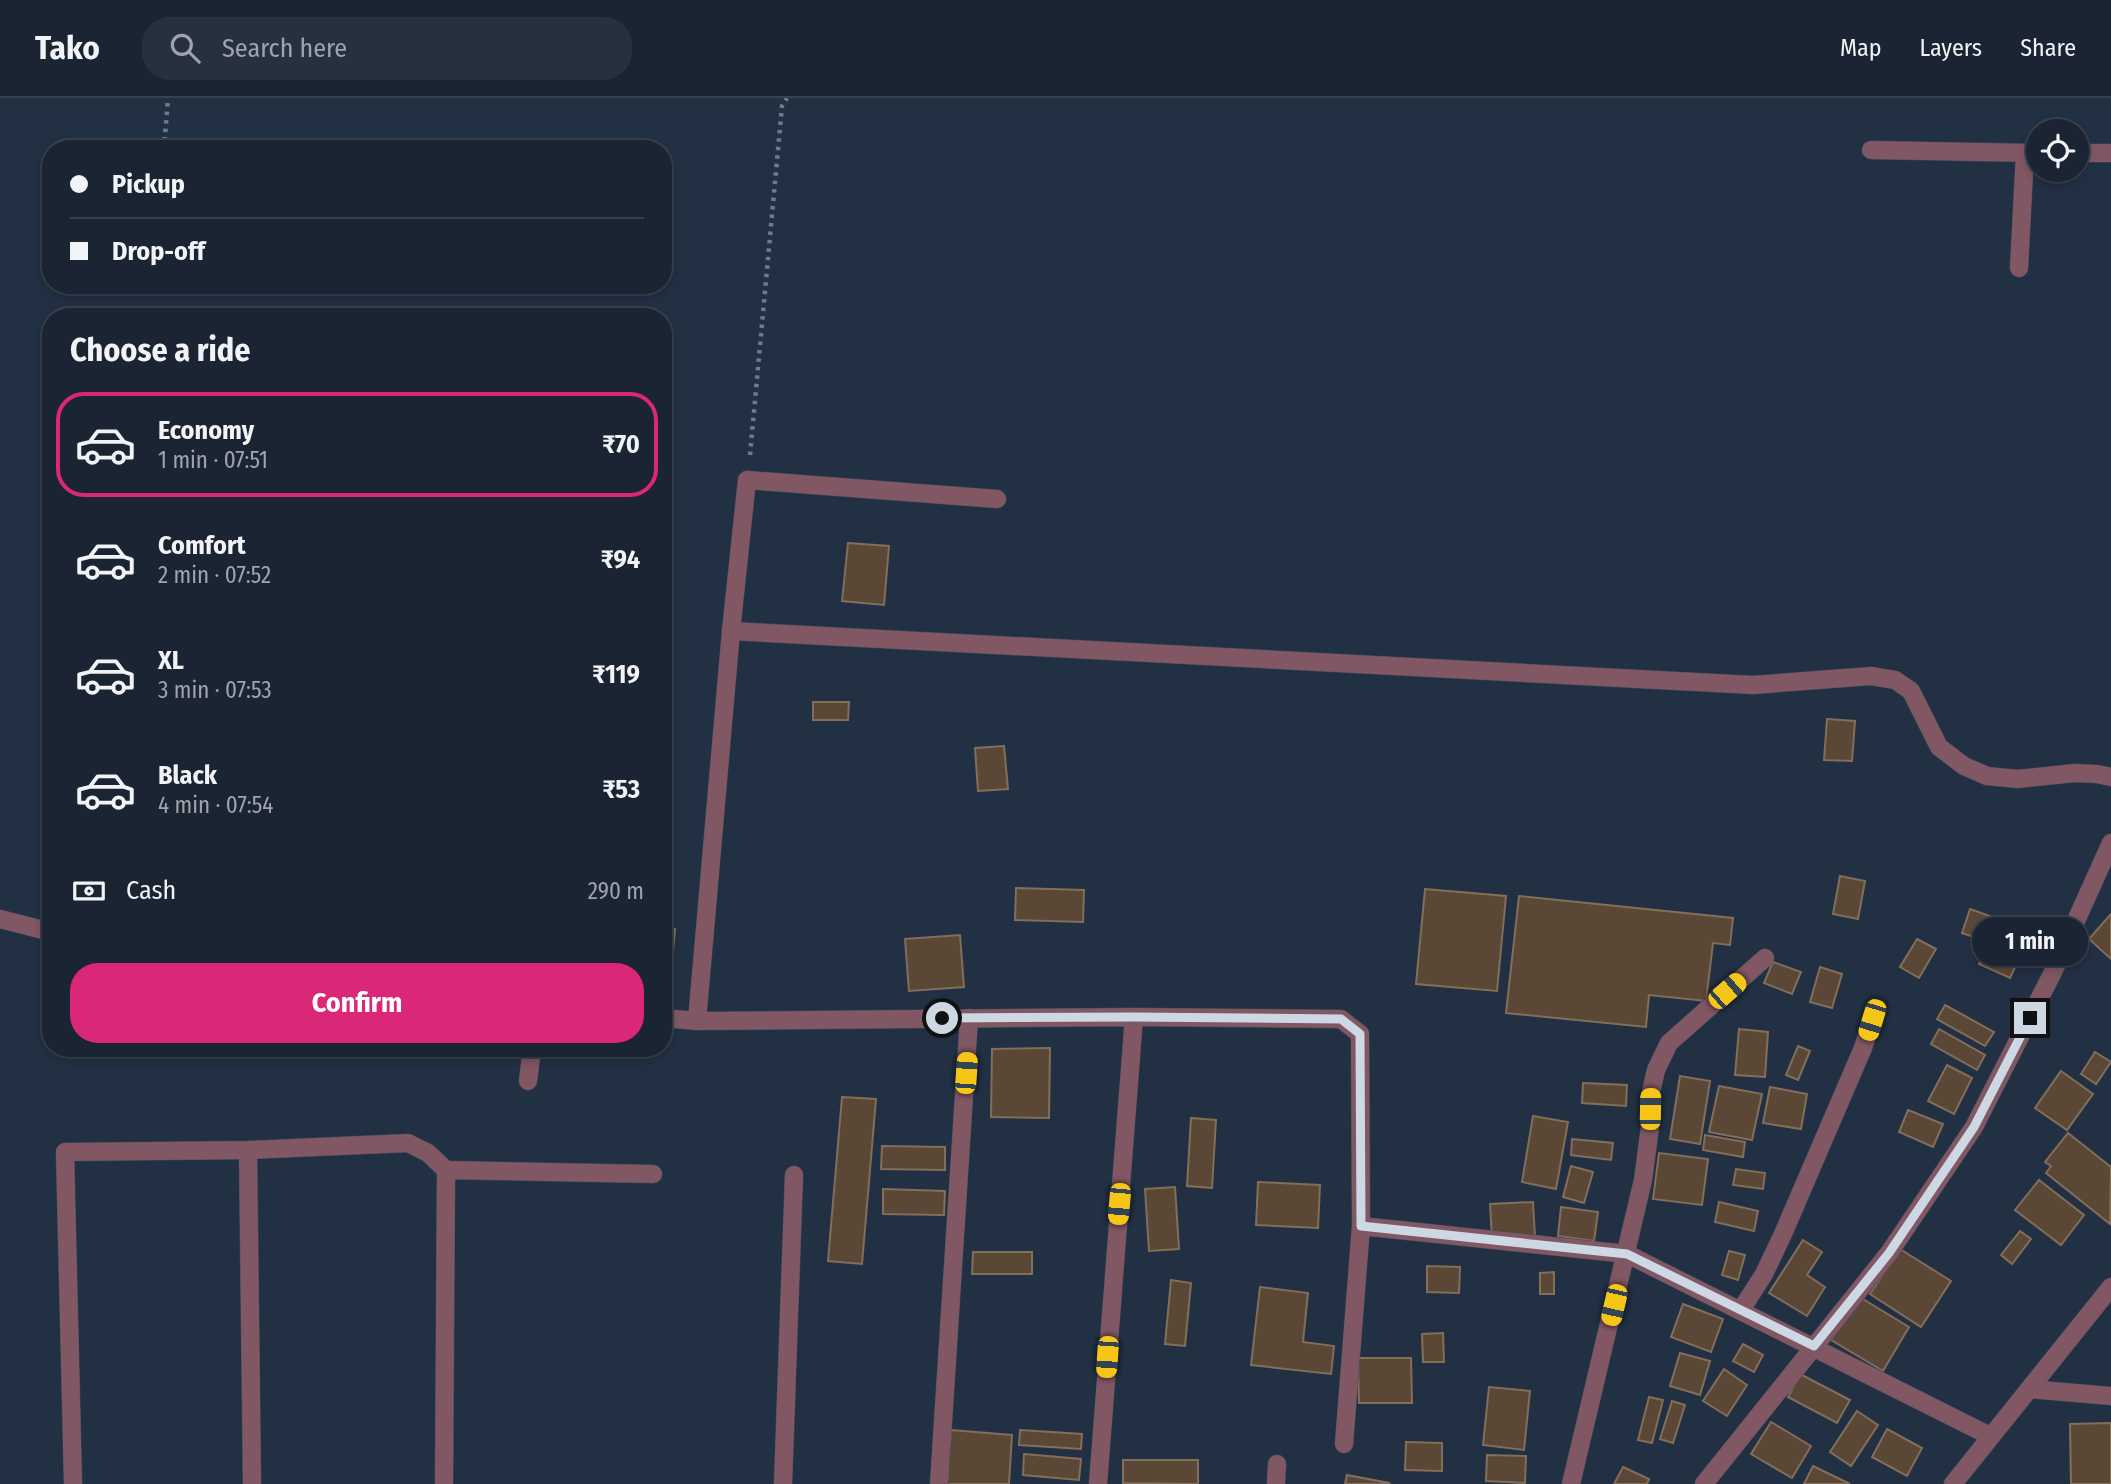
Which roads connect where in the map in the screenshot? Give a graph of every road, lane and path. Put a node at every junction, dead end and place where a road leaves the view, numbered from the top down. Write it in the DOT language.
graph roads {
  1 [pos="168,98"];
  2 [pos="787,98"];
  3 [pos="165,140"];
  4 [pos="1871,150"];
  5 [pos="2026,153"];
  6 [pos="2089,153"];
  7 [pos="2111,153"];
  8 [pos="2029,182"];
  9 [pos="2020,268"];
  10 [pos="747,480"];
  11 [pos="997,499"];
  12 [pos="731,631"];
  13 [pos="2111,777"];
  14 [pos="2111,843"];
  15 [pos="0,919"];
  16 [pos="42,930"];
  17 [pos="1765,958"];
  18 [pos="1134,1017"];
  19 [pos="672,1018"];
  20 [pos="969,1018"];
  21 [pos="1872,1020"];
  22 [pos="697,1021"];
  23 [pos="531,1057"];
  24 [pos="528,1082"];
  25 [pos="248,1150"];
  26 [pos="446,1170"];
  27 [pos="653,1174"];
  28 [pos="794,1175"];
  29 [pos="1361,1226"];
  30 [pos="1627,1254"];
  31 [pos="2111,1287"];
  32 [pos="1741,1310"];
  33 [pos="1814,1346"];
  34 [pos="2030,1389"];
  35 [pos="2111,1396"];
  36 [pos="1990,1436"];
  37 [pos="1343,1444"];
  38 [pos="1277,1464"];
  39 [pos="73,1484"];
  40 [pos="252,1484"];
  41 [pos="444,1484"];
  42 [pos="783,1484"];
  43 [pos="939,1484"];
  44 [pos="1098,1484"];
  45 [pos="1276,1484"];
  46 [pos="1571,1484"];
  47 [pos="1704,1484"];
  48 [pos="1953,1484"];
  1 -- 3 [label="path"];
  2 -- 10 [label="path"];
  4 -- 5 [label="street"];
  6 -- 7 [label="street"];
  8 -- 9 [label="street"];
  10 -- 11 [label="street"];
  10 -- 12 [label="street"];
  12 -- 13 [label="street"];
  12 -- 22 [label="street"];
  14 -- 33 [label="street"];
  15 -- 16 [label="street"];
  17 -- 30 [label="street"];
  18 -- 20 [label="street"];
  18 -- 29 [label="street"];
  18 -- 44 [label="street"];
  19 -- 22 [label="street"];
  20 -- 22 [label="street"];
  20 -- 43 [label="street"];
  21 -- 32 [label="street"];
  23 -- 24 [label="street"];
  25 -- 26 [label="street"];
  25 -- 39 [label="street"];
  25 -- 40 [label="street"];
  26 -- 27 [label="street"];
  26 -- 41 [label="street"];
  28 -- 42 [label="street"];
  29 -- 30 [label="street"];
  29 -- 37 [label="street"];
  30 -- 32 [label="street"];
  30 -- 46 [label="street"];
  31 -- 34 [label="street"];
  32 -- 33 [label="street"];
  33 -- 36 [label="street"];
  33 -- 47 [label="street"];
  34 -- 35 [label="street"];
  34 -- 36 [label="street"];
  36 -- 48 [label="street"];
  38 -- 45 [label="street"];
}
